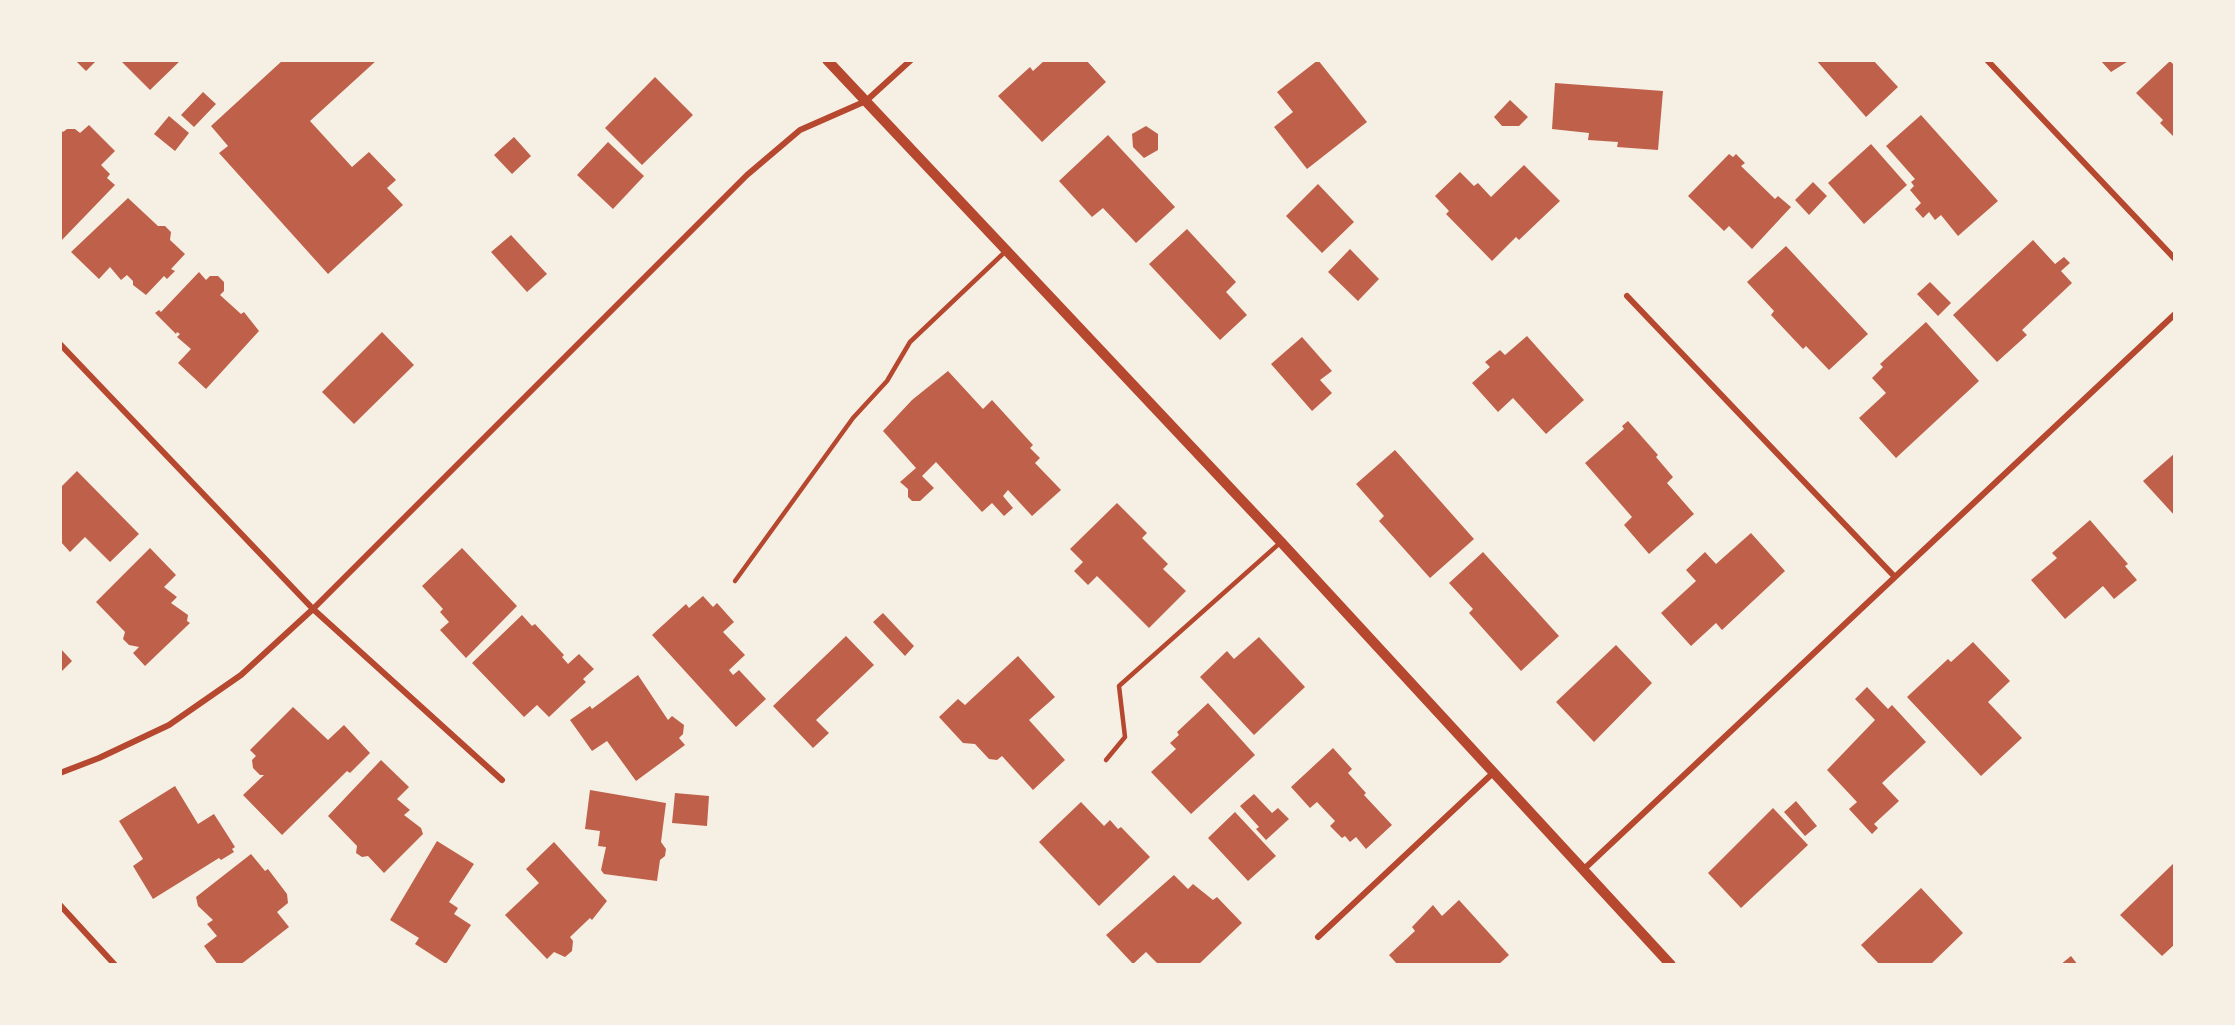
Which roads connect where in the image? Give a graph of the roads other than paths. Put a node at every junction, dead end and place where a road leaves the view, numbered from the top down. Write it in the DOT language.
graph roads {
  1 [pos="827,60"];
  2 [pos="911,60"];
  3 [pos="1987,60"];
  4 [pos="866,101"];
  5 [pos="1007,250"];
  6 [pos="2175,259"];
  7 [pos="1627,296"];
  8 [pos="2175,314"];
  9 [pos="60,344"];
  10 [pos="1281,542"];
  11 [pos="1894,576"];
  12 [pos="735,581"];
  13 [pos="312,609"];
  14 [pos="1106,760"];
  15 [pos="60,773"];
  16 [pos="1493,773"];
  17 [pos="502,780"];
  18 [pos="1583,870"];
  19 [pos="60,905"];
  20 [pos="1318,937"];
  21 [pos="115,965"];
  22 [pos="1671,965"];
  1 -- 4 [label="street"];
  2 -- 4 [label="street"];
  3 -- 6 [label="street"];
  4 -- 5 [label="street"];
  4 -- 13 [label="street"];
  5 -- 10 [label="street"];
  5 -- 12 [label="lane"];
  7 -- 11 [label="street"];
  8 -- 11 [label="street"];
  9 -- 13 [label="street"];
  10 -- 14 [label="lane"];
  10 -- 16 [label="street"];
  11 -- 18 [label="street"];
  13 -- 15 [label="street"];
  13 -- 17 [label="street"];
  16 -- 18 [label="street"];
  16 -- 20 [label="street"];
  18 -- 22 [label="street"];
  19 -- 21 [label="street"];
}
